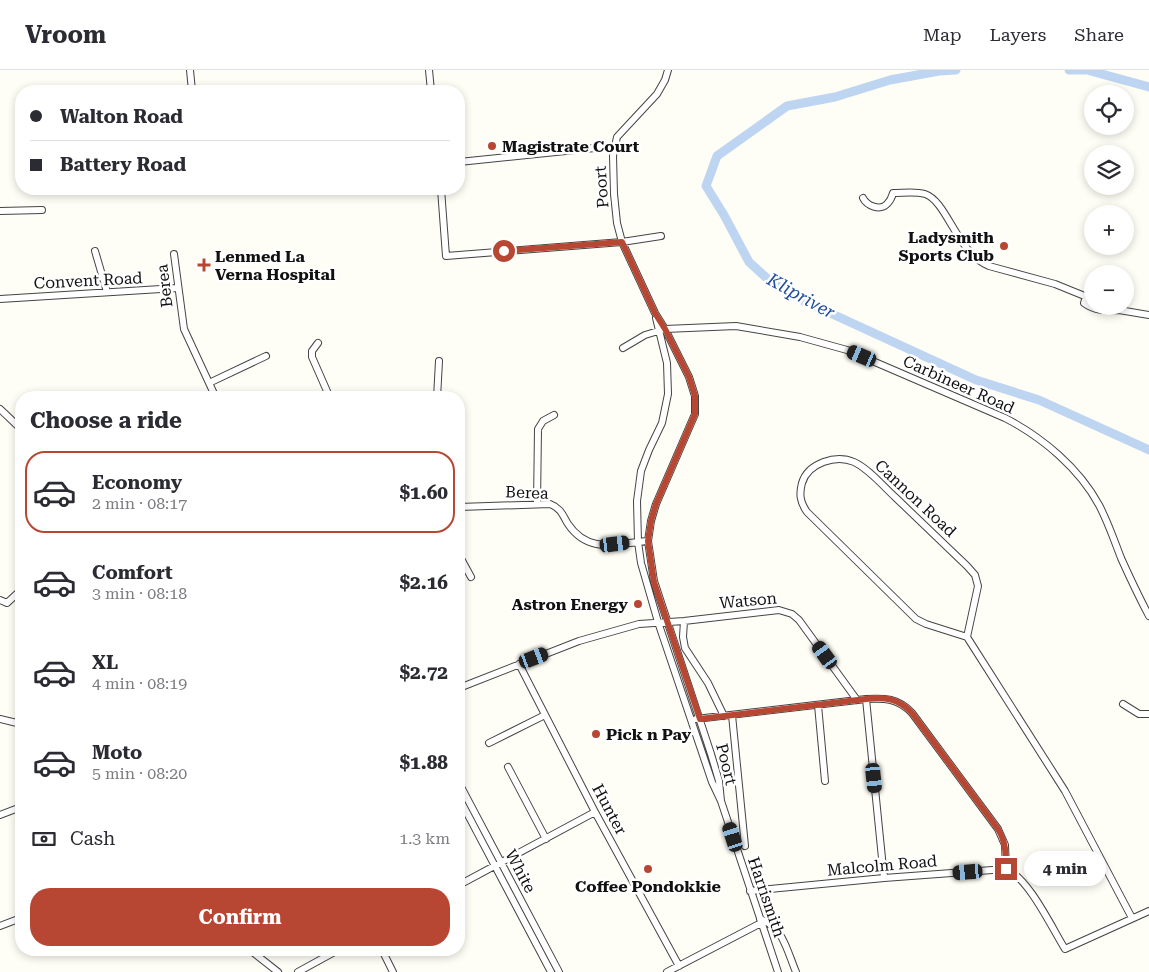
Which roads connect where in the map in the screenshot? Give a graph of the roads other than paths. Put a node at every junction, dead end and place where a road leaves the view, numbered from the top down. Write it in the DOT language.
graph roads {
  1 [pos="190,70"];
  2 [pos="429,70"];
  3 [pos="668,70"];
  4 [pos="191,85"];
  5 [pos="431,85"];
  6 [pos="614,146"];
  7 [pos="465,161"];
  8 [pos="441,195"];
  9 [pos="863,198"];
  10 [pos="42,210"];
  11 [pos="0,211"];
  12 [pos="661,236"];
  13 [pos="622,242"];
  14 [pos="95,251"];
  15 [pos="174,254"];
  16 [pos="177,288"];
  17 [pos="106,292"];
  18 [pos="1084,296"];
  19 [pos="0,298"];
  20 [pos="1134,312"];
  21 [pos="1149,314"];
  22 [pos="662,330"];
  23 [pos="318,343"];
  24 [pos="623,348"];
  25 [pos="266,356"];
  26 [pos="439,361"];
  27 [pos="209,383"];
  28 [pos="213,391"];
  29 [pos="327,391"];
  30 [pos="437,391"];
  31 [pos="2,414"];
  32 [pos="554,416"];
  33 [pos="15,424"];
  34 [pos="537,504"];
  35 [pos="465,507"];
  36 [pos="648,541"];
  37 [pos="638,542"];
  38 [pos="465,566"];
  39 [pos="471,577"];
  40 [pos="15,596"];
  41 [pos="0,600"];
  42 [pos="1147,609"];
  43 [pos="1149,616"];
  44 [pos="684,621"];
  45 [pos="658,622"];
  46 [pos="667,622"];
  47 [pos="967,637"];
  48 [pos="519,664"];
  49 [pos="465,686"];
  50 [pos="866,699"];
  51 [pos="857,700"];
  52 [pos="818,704"];
  53 [pos="1123,704"];
  54 [pos="1149,714"];
  55 [pos="545,715"];
  56 [pos="732,715"];
  57 [pos="724,716"];
  58 [pos="0,719"];
  59 [pos="700,719"];
  60 [pos="691,720"];
  61 [pos="15,723"];
  62 [pos="489,743"];
  63 [pos="508,766"];
  64 [pos="826,781"];
  65 [pos="465,794"];
  66 [pos="468,800"];
  67 [pos="465,801"];
  68 [pos="721,801"];
  69 [pos="15,809"];
  70 [pos="465,810"];
  71 [pos="595,812"];
  72 [pos="0,815"];
  73 [pos="546,838"];
  74 [pos="745,846"];
  75 [pos="498,864"];
  76 [pos="1006,869"];
  77 [pos="884,878"];
  78 [pos="465,882"];
  79 [pos="750,891"];
  80 [pos="1149,911"];
  81 [pos="1132,918"];
  82 [pos="15,920"];
  83 [pos="760,921"];
  84 [pos="0,926"];
  85 [pos="538,940"];
  86 [pos="258,956"];
  87 [pos="327,956"];
  88 [pos="385,956"];
  89 [pos="679,966"];
  90 [pos="278,972"];
  91 [pos="298,972"];
  92 [pos="393,972"];
  93 [pos="551,972"];
  94 [pos="559,972"];
  95 [pos="667,972"];
  96 [pos="778,972"];
  97 [pos="796,972"];
  1 -- 4 [label="street"];
  2 -- 5 [label="street"];
  3 -- 6 [label="street, Poort"];
  6 -- 7 [label="street"];
  6 -- 13 [label="street, Poort"];
  8 -- 13 [label="street"];
  9 -- 18 [label="street"];
  10 -- 11 [label="street"];
  12 -- 13 [label="street"];
  13 -- 22 [label="street, Poort"];
  14 -- 17 [label="street"];
  15 -- 16 [label="street, Berea"];
  16 -- 17 [label="street, Convent Road"];
  16 -- 27 [label="street, Berea"];
  17 -- 19 [label="street, Convent Road"];
  20 -- 21 [label="street"];
  22 -- 24 [label="street"];
  22 -- 36 [label="street, Poort"];
  22 -- 37 [label="street, Poort"];
  22 -- 42 [label="street, Carbineer Road"];
  23 -- 29 [label="street"];
  25 -- 27 [label="street"];
  26 -- 30 [label="street"];
  27 -- 28 [label="street, Berea"];
  31 -- 33 [label="street"];
  32 -- 34 [label="street"];
  34 -- 35 [label="street, Berea"];
  34 -- 37 [label="street, Berea"];
  36 -- 37 [label="street, Berea"];
  36 -- 46 [label="street, Poort"];
  37 -- 45 [label="street, Poort"];
  38 -- 39 [label="street"];
  40 -- 41 [label="street"];
  42 -- 43 [label="street, Carbineer Road"];
  44 -- 46 [label="street, Watson"];
  44 -- 51 [label="street, Watson"];
  44 -- 57 [label="street"];
  45 -- 46 [label="street, Watson"];
  45 -- 48 [label="street, Watson"];
  45 -- 60 [label="street, Poort"];
  46 -- 59 [label="street, Poort"];
  47 -- 47 [label="street, Cannon Road"];
  47 -- 81 [label="street"];
  48 -- 49 [label="street, Watson"];
  48 -- 55 [label="street, Hunter"];
  50 -- 51 [label="street"];
  50 -- 76 [label="street"];
  50 -- 77 [label="street"];
  51 -- 52 [label="street"];
  52 -- 56 [label="street"];
  52 -- 64 [label="street"];
  53 -- 54 [label="street"];
  55 -- 62 [label="street"];
  55 -- 71 [label="street, Hunter"];
  56 -- 57 [label="street"];
  56 -- 74 [label="street"];
  57 -- 59 [label="street"];
  58 -- 61 [label="street"];
  59 -- 60 [label="street"];
  59 -- 68 [label="street, Poort"];
  60 -- 68 [label="street, Poort"];
  63 -- 73 [label="street"];
  65 -- 66 [label="street, White"];
  66 -- 67 [label="street"];
  66 -- 75 [label="street, White"];
  68 -- 79 [label="street, Harrismith"];
  69 -- 72 [label="street"];
  70 -- 75 [label="street, White"];
  71 -- 73 [label="street"];
  71 -- 89 [label="street, Hunter"];
  73 -- 75 [label="street"];
  75 -- 78 [label="street"];
  75 -- 85 [label="street, White"];
  76 -- 77 [label="street, Malcolm Road"];
  76 -- 81 [label="street"];
  77 -- 79 [label="street, Malcolm Road"];
  79 -- 83 [label="street, Harrismith"];
  80 -- 81 [label="street"];
  82 -- 84 [label="street"];
  83 -- 89 [label="street"];
  83 -- 96 [label="street, Harrismith"];
  83 -- 97 [label="street"];
  85 -- 93 [label="street, White"];
  85 -- 94 [label="street, White"];
  86 -- 90 [label="street"];
  87 -- 91 [label="street"];
  88 -- 92 [label="street"];
  89 -- 95 [label="street"];
}
